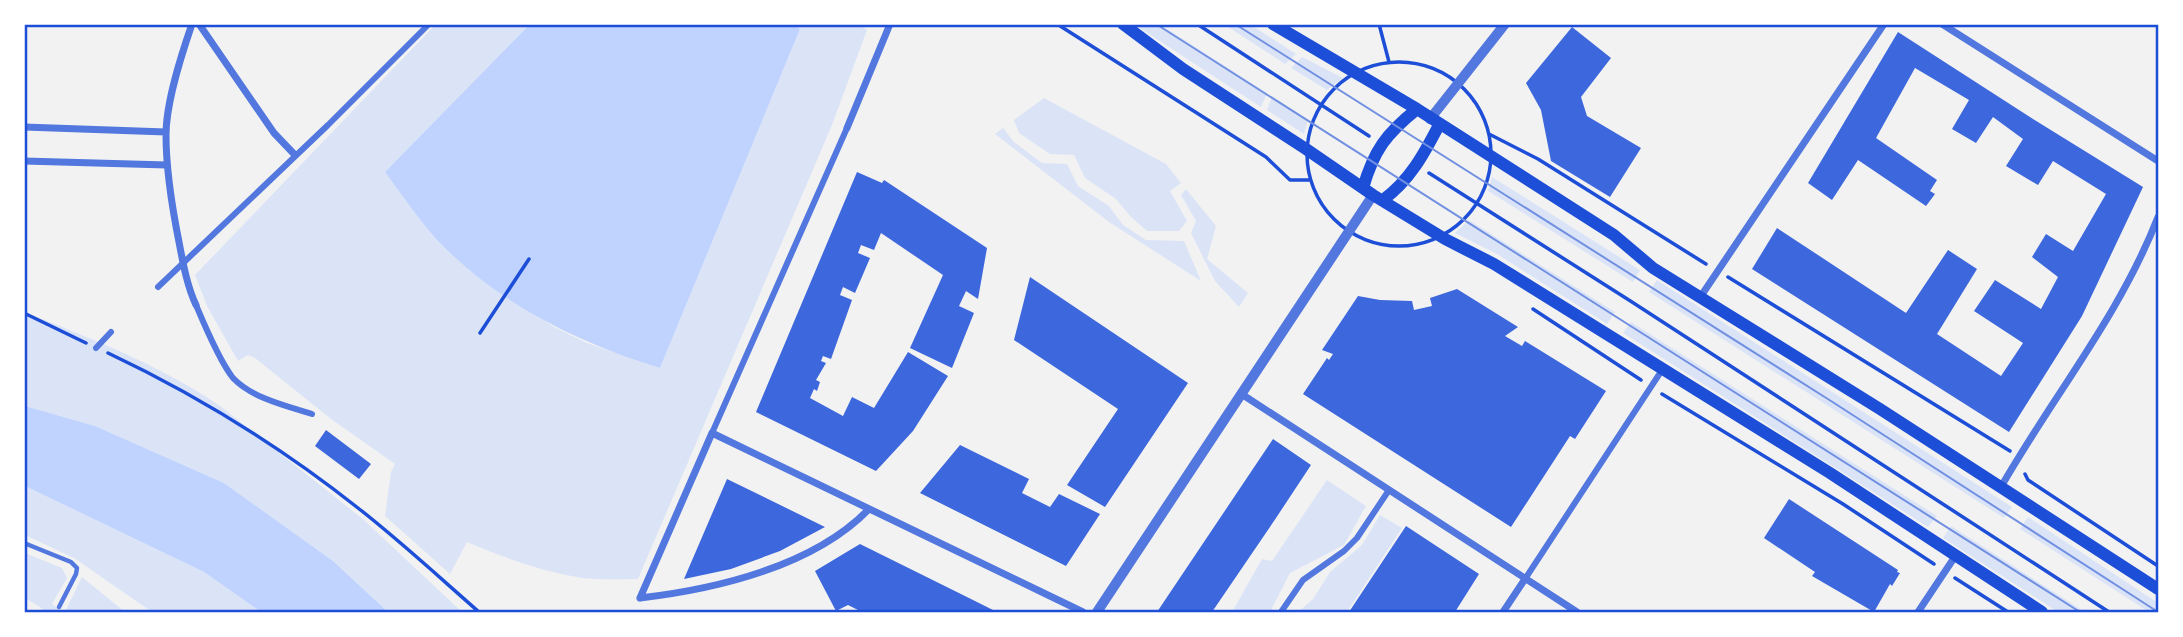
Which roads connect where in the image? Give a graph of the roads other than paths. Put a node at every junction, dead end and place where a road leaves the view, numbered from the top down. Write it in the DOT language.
graph roads {
  1 [pos="192,24"];
  2 [pos="199,24"];
  3 [pos="429,24"];
  4 [pos="890,24"];
  5 [pos="1123,24"];
  6 [pos="1273,24"];
  7 [pos="1505,24"];
  8 [pos="1884,24"];
  9 [pos="1942,24"];
  10 [pos="1417,110"];
  11 [pos="1434,122"];
  12 [pos="24,127"];
  13 [pos="846,128"];
  14 [pos="166,132"];
  15 [pos="295,155"];
  16 [pos="24,161"];
  17 [pos="2158,161"];
  18 [pos="167,165"];
  19 [pos="1373,194"];
  20 [pos="2158,217"];
  21 [pos="183,262"];
  22 [pos="158,287"];
  23 [pos="1701,296"];
  24 [pos="196,305"];
  25 [pos="111,332"];
  26 [pos="96,348"];
  27 [pos="1662,370"];
  28 [pos="1242,395"];
  29 [pos="312,414"];
  30 [pos="712,433"];
  31 [pos="2001,487"];
  32 [pos="1389,490"];
  33 [pos="869,509"];
  34 [pos="24,543"];
  35 [pos="1956,555"];
  36 [pos="1525,579"];
  37 [pos="2158,589"];
  38 [pos="59,607"];
  39 [pos="1083,612"];
  40 [pos="1097,612"];
  41 [pos="1281,612"];
  42 [pos="1503,612"];
  43 [pos="1577,612"];
  44 [pos="1918,612"];
  45 [pos="2042,612"];
  1 -- 14 [label="street"];
  2 -- 15 [label="street"];
  3 -- 15 [label="street"];
  4 -- 13 [label="street"];
  5 -- 19 [label="main road"];
  6 -- 10 [label="main road"];
  7 -- 11 [label="street"];
  8 -- 23 [label="street"];
  9 -- 17 [label="street"];
  10 -- 11 [label="main road"];
  10 -- 19 [label="main road"];
  11 -- 19 [label="main road"];
  11 -- 23 [label="main road"];
  12 -- 14 [label="street"];
  13 -- 30 [label="street"];
  14 -- 18 [label="street"];
  15 -- 21 [label="street"];
  16 -- 18 [label="street"];
  18 -- 21 [label="street"];
  19 -- 27 [label="main road"];
  19 -- 28 [label="street"];
  20 -- 31 [label="street"];
  21 -- 22 [label="street"];
  21 -- 24 [label="street"];
  23 -- 31 [label="main road"];
  24 -- 29 [label="street"];
  25 -- 26 [label="street"];
  27 -- 35 [label="main road"];
  27 -- 36 [label="street"];
  28 -- 32 [label="street"];
  28 -- 40 [label="street"];
  30 -- 33 [label="street"];
  30 -- 33 [label="street"];
  31 -- 37 [label="main road"];
  32 -- 36 [label="street"];
  32 -- 41 [label="street"];
  33 -- 39 [label="street"];
  34 -- 38 [label="lane"];
  35 -- 44 [label="street"];
  35 -- 45 [label="main road"];
  36 -- 42 [label="street"];
  36 -- 43 [label="street"];
}
